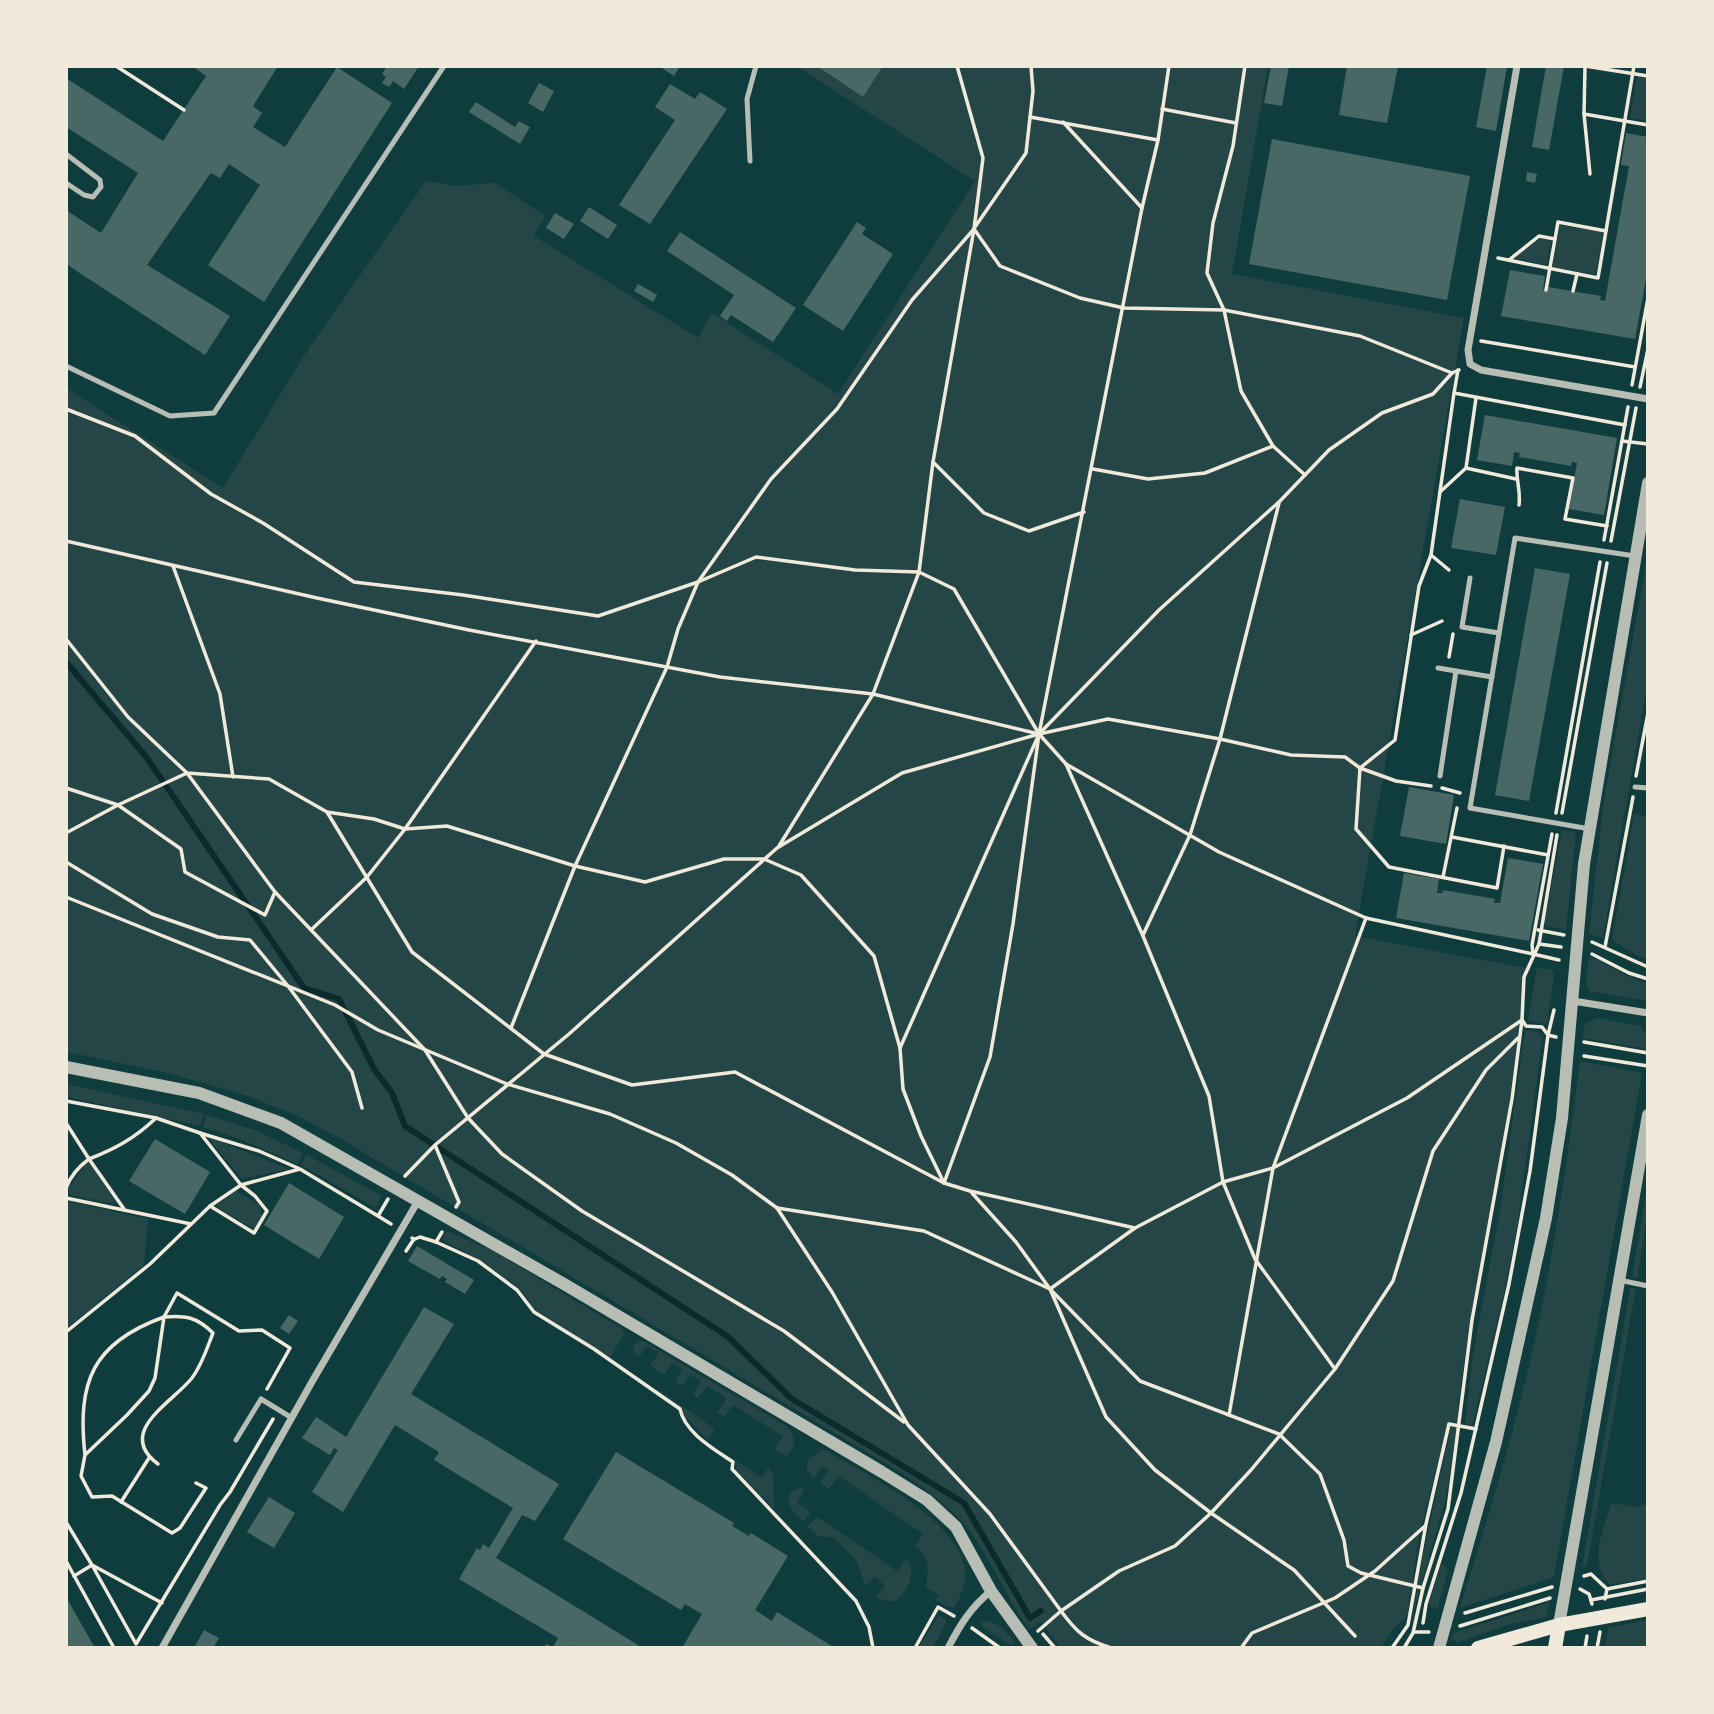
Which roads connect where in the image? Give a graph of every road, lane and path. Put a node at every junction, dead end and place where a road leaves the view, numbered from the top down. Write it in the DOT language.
graph roads {
  1 [pos="117,66"];
  2 [pos="444,66"];
  3 [pos="756,66"];
  4 [pos="957,66"];
  5 [pos="1031,66"];
  6 [pos="1169,66"];
  7 [pos="1245,66"];
  8 [pos="1517,66"];
  9 [pos="1585,66"];
  10 [pos="1634,66"];
  11 [pos="1594,67"];
  12 [pos="1633,73"];
  13 [pos="1647,76"];
  14 [pos="1162,109"];
  15 [pos="184,110"];
  16 [pos="1584,114"];
  17 [pos="1030,117"];
  18 [pos="1062,121"];
  19 [pos="1624,122"];
  20 [pos="1236,123"];
  21 [pos="1647,125"];
  22 [pos="1158,140"];
  23 [pos="66,154"];
  24 [pos="750,161"];
  25 [pos="1590,174"];
  26 [pos="66,183"];
  27 [pos="1142,208"];
  28 [pos="974,229"];
  29 [pos="1606,230"];
  30 [pos="1555,239"];
  31 [pos="1495,257"];
  32 [pos="1509,260"];
  33 [pos="1549,268"];
  34 [pos="1577,274"];
  35 [pos="1546,290"];
  36 [pos="1573,291"];
  37 [pos="1647,298"];
  38 [pos="1124,308"];
  39 [pos="1224,310"];
  40 [pos="1483,329"];
  41 [pos="1647,349"];
  42 [pos="1470,364"];
  43 [pos="66,366"];
  44 [pos="1635,367"];
  45 [pos="1458,370"];
  46 [pos="1452,373"];
  47 [pos="1454,393"];
  48 [pos="1634,396"];
  49 [pos="1476,398"];
  50 [pos="1647,399"];
  51 [pos="66,409"];
  52 [pos="1625,425"];
  53 [pos="1622,441"];
  54 [pos="1630,442"];
  55 [pos="1647,444"];
  56 [pos="1273,446"];
  57 [pos="933,462"];
  58 [pos="1466,468"];
  59 [pos="1093,469"];
  60 [pos="1305,475"];
  61 [pos="1516,478"];
  62 [pos="1647,483"];
  63 [pos="1440,492"];
  64 [pos="1280,501"];
  65 [pos="1519,505"];
  66 [pos="1084,512"];
  67 [pos="1607,526"];
  68 [pos="66,541"];
  69 [pos="1606,551"];
  70 [pos="1431,555"];
  71 [pos="1635,556"];
  72 [pos="173,566"];
  73 [pos="1449,570"];
  74 [pos="919,572"];
  75 [pos="1470,578"];
  76 [pos="698,582"];
  77 [pos="1442,621"];
  78 [pos="1454,628"];
  79 [pos="1499,633"];
  80 [pos="1411,635"];
  81 [pos="66,639"];
  82 [pos="536,641"];
  83 [pos="667,667"];
  84 [pos="1438,668"];
  85 [pos="1447,669"];
  86 [pos="1456,671"];
  87 [pos="1492,677"];
  88 [pos="873,694"];
  89 [pos="1647,713"];
  90 [pos="1039,734"];
  91 [pos="1220,739"];
  92 [pos="1066,764"];
  93 [pos="1360,768"];
  94 [pos="187,773"];
  95 [pos="1440,776"];
  96 [pos="233,777"];
  97 [pos="1634,787"];
  98 [pos="66,788"];
  99 [pos="1647,788"];
  100 [pos="118,805"];
  101 [pos="327,812"];
  102 [pos="1556,824"];
  103 [pos="405,829"];
  104 [pos="1590,829"];
  105 [pos="66,833"];
  106 [pos="1190,835"];
  107 [pos="1452,837"];
  108 [pos="1504,846"];
  109 [pos="778,848"];
  110 [pos="1548,855"];
  111 [pos="764,859"];
  112 [pos="66,862"];
  113 [pos="575,866"];
  114 [pos="367,877"];
  115 [pos="1443,877"];
  116 [pos="275,892"];
  117 [pos="66,897"];
  118 [pos="1366,918"];
  119 [pos="311,930"];
  120 [pos="1143,936"];
  121 [pos="1538,944"];
  122 [pos="1605,947"];
  123 [pos="1577,950"];
  124 [pos="1533,954"];
  125 [pos="1558,971"];
  126 [pos="1647,979"];
  127 [pos="288,986"];
  128 [pos="1573,1001"];
  129 [pos="1555,1006"];
  130 [pos="1647,1013"];
  131 [pos="1522,1020"];
  132 [pos="511,1028"];
  133 [pos="1519,1036"];
  134 [pos="900,1048"];
  135 [pos="425,1050"];
  136 [pos="1546,1052"];
  137 [pos="544,1054"];
  138 [pos="1568,1054"];
  139 [pos="1647,1066"];
  140 [pos="66,1067"];
  141 [pos="507,1084"];
  142 [pos="66,1101"];
  143 [pos="362,1108"];
  144 [pos="1647,1115"];
  145 [pos="156,1118"];
  146 [pos="468,1118"];
  147 [pos="66,1123"];
  148 [pos="200,1133"];
  149 [pos="89,1159"];
  150 [pos="1273,1168"];
  151 [pos="300,1169"];
  152 [pos="68,1177"];
  153 [pos="1223,1182"];
  154 [pos="944,1183"];
  155 [pos="241,1185"];
  156 [pos="395,1187"];
  157 [pos="66,1188"];
  158 [pos="970,1191"];
  159 [pos="66,1198"];
  160 [pos="418,1201"];
  161 [pos="210,1206"];
  162 [pos="777,1208"];
  163 [pos="124,1209"];
  164 [pos="378,1216"];
  165 [pos="191,1224"];
  166 [pos="1135,1228"];
  167 [pos="401,1230"];
  168 [pos="436,1242"];
  169 [pos="1255,1259"];
  170 [pos="400,1261"];
  171 [pos="1619,1280"];
  172 [pos="1647,1286"];
  173 [pos="1050,1289"];
  174 [pos="164,1317"];
  175 [pos="66,1332"];
  176 [pos="1335,1369"];
  177 [pos="261,1399"];
  178 [pos="278,1410"];
  179 [pos="1229,1415"];
  180 [pos="292,1418"];
  181 [pos="908,1425"];
  182 [pos="1460,1426"];
  183 [pos="1476,1429"];
  184 [pos="1279,1434"];
  185 [pos="236,1440"];
  186 [pos="85,1455"];
  187 [pos="149,1458"];
  188 [pos="158,1464"];
  189 [pos="196,1483"];
  190 [pos="121,1502"];
  191 [pos="1211,1513"];
  192 [pos="66,1522"];
  193 [pos="1426,1524"];
  194 [pos="66,1562"];
  195 [pos="92,1565"];
  196 [pos="1370,1574"];
  197 [pos="74,1576"];
  198 [pos="1578,1578"];
  199 [pos="1647,1581"];
  200 [pos="1415,1585"];
  201 [pos="1554,1586"];
  202 [pos="1423,1588"];
  203 [pos="1577,1589"];
  204 [pos="1607,1589"];
  205 [pos="1647,1589"];
  206 [pos="991,1591"];
  207 [pos="1551,1597"];
  208 [pos="1605,1597"];
  209 [pos="1591,1600"];
  210 [pos="162,1602"];
  211 [pos="1324,1603"];
  212 [pos="1604,1608"];
  213 [pos="1592,1609"];
  214 [pos="1647,1609"];
  215 [pos="1061,1611"];
  216 [pos="1456,1616"];
  217 [pos="1435,1620"];
  218 [pos="1423,1623"];
  219 [pos="1415,1624"];
  220 [pos="1408,1625"];
  221 [pos="1559,1625"];
  222 [pos="1453,1628"];
  223 [pos="1600,1629"];
  224 [pos="1414,1632"];
  225 [pos="1431,1632"];
  226 [pos="1588,1632"];
  227 [pos="1354,1636"];
  228 [pos="136,1646"];
  229 [pos="114,1647"];
  230 [pos="162,1647"];
  231 [pos="873,1647"];
  232 [pos="948,1647"];
  233 [pos="1032,1647"];
  234 [pos="1055,1647"];
  235 [pos="1111,1647"];
  236 [pos="1241,1647"];
  237 [pos="1392,1647"];
  238 [pos="1404,1647"];
  239 [pos="1438,1647"];
  240 [pos="1478,1647"];
  241 [pos="1555,1647"];
  242 [pos="1585,1647"];
  243 [pos="1597,1647"];
  1 -- 15 [label="path"];
  2 -- 43 [label="lane"];
  3 -- 24 [label="lane"];
  4 -- 28 [label="path"];
  5 -- 17 [label="path"];
  6 -- 14 [label="path"];
  7 -- 20 [label="path"];
  8 -- 42 [label="street"];
  9 -- 11 [label="path"];
  9 -- 16 [label="path"];
  10 -- 12 [label="path"];
  11 -- 12 [label="path"];
  12 -- 13 [label="path"];
  12 -- 19 [label="path"];
  14 -- 20 [label="path"];
  14 -- 22 [label="path"];
  16 -- 19 [label="path"];
  16 -- 25 [label="path"];
  17 -- 18 [label="path"];
  17 -- 28 [label="path"];
  18 -- 22 [label="path"];
  18 -- 27 [label="path"];
  19 -- 21 [label="path"];
  19 -- 29 [label="path"];
  20 -- 39 [label="path"];
  22 -- 27 [label="path"];
  23 -- 26 [label="lane"];
  27 -- 38 [label="path"];
  28 -- 38 [label="path"];
  28 -- 57 [label="path"];
  28 -- 76 [label="path"];
  29 -- 30 [label="path"];
  29 -- 34 [label="path"];
  30 -- 32 [label="path"];
  30 -- 33 [label="path"];
  31 -- 32 [label="path"];
  32 -- 33 [label="path"];
  33 -- 34 [label="path"];
  33 -- 35 [label="path"];
  34 -- 36 [label="path"];
  37 -- 44 [label="path"];
  38 -- 39 [label="path"];
  38 -- 59 [label="path"];
  39 -- 46 [label="path"];
  39 -- 56 [label="path"];
  40 -- 44 [label="path"];
  41 -- 48 [label="path"];
  42 -- 45 [label="path"];
  42 -- 48 [label="street"];
  44 -- 48 [label="path"];
  45 -- 46 [label="path"];
  45 -- 47 [label="path"];
  46 -- 60 [label="path"];
  47 -- 49 [label="path"];
  47 -- 63 [label="path"];
  48 -- 50 [label="street"];
  48 -- 52 [label="path"];
  48 -- 54 [label="path"];
  49 -- 52 [label="path"];
  49 -- 58 [label="path"];
  51 -- 76 [label="path"];
  52 -- 53 [label="path"];
  53 -- 54 [label="path"];
  53 -- 67 [label="path"];
  54 -- 55 [label="path"];
  54 -- 69 [label="path"];
  56 -- 59 [label="path"];
  56 -- 60 [label="path"];
  57 -- 66 [label="path"];
  57 -- 74 [label="path"];
  58 -- 61 [label="path"];
  58 -- 63 [label="path"];
  59 -- 66 [label="path"];
  60 -- 64 [label="path"];
  61 -- 65 [label="path"];
  61 -- 67 [label="path"];
  62 -- 71 [label="street"];
  63 -- 70 [label="path"];
  64 -- 90 [label="path"];
  64 -- 91 [label="path"];
  66 -- 90 [label="path"];
  67 -- 69 [label="path"];
  68 -- 72 [label="path"];
  69 -- 71 [label="lane"];
  69 -- 79 [label="lane"];
  69 -- 102 [label="path"];
  69 -- 102 [label="path"];
  70 -- 73 [label="path"];
  70 -- 80 [label="path"];
  71 -- 104 [label="street"];
  72 -- 82 [label="path"];
  72 -- 96 [label="path"];
  74 -- 76 [label="path"];
  74 -- 88 [label="path"];
  74 -- 90 [label="path"];
  75 -- 79 [label="lane"];
  76 -- 83 [label="path"];
  77 -- 80 [label="path"];
  78 -- 85 [label="path"];
  79 -- 87 [label="lane"];
  80 -- 93 [label="path"];
  81 -- 94 [label="path"];
  82 -- 83 [label="path"];
  82 -- 103 [label="path"];
  83 -- 88 [label="path"];
  83 -- 113 [label="path"];
  84 -- 85 [label="lane"];
  85 -- 86 [label="lane"];
  86 -- 87 [label="lane"];
  86 -- 95 [label="lane"];
  87 -- 102 [label="lane"];
  88 -- 90 [label="path"];
  88 -- 109 [label="path"];
  89 -- 97 [label="path"];
  90 -- 91 [label="path"];
  90 -- 92 [label="path"];
  90 -- 109 [label="path"];
  90 -- 134 [label="path"];
  90 -- 154 [label="path"];
  91 -- 93 [label="path"];
  91 -- 106 [label="path"];
  92 -- 106 [label="path"];
  92 -- 120 [label="path"];
  93 -- 107 [label="path"];
  93 -- 115 [label="path"];
  94 -- 96 [label="path"];
  94 -- 100 [label="path"];
  94 -- 116 [label="path"];
  96 -- 101 [label="path"];
  97 -- 99 [label="lane"];
  97 -- 122 [label="path"];
  98 -- 100 [label="path"];
  100 -- 105 [label="path"];
  100 -- 116 [label="path"];
  101 -- 103 [label="path"];
  101 -- 114 [label="path"];
  102 -- 104 [label="lane"];
  102 -- 110 [label="path"];
  102 -- 121 [label="path"];
  103 -- 113 [label="path"];
  103 -- 114 [label="path"];
  104 -- 123 [label="street"];
  106 -- 118 [label="path"];
  106 -- 120 [label="path"];
  107 -- 108 [label="path"];
  107 -- 115 [label="path"];
  108 -- 110 [label="path"];
  108 -- 115 [label="path"];
  109 -- 111 [label="path"];
  110 -- 124 [label="path"];
  111 -- 113 [label="path"];
  111 -- 134 [label="path"];
  111 -- 137 [label="path"];
  112 -- 127 [label="path"];
  113 -- 132 [label="path"];
  114 -- 119 [label="path"];
  114 -- 132 [label="path"];
  116 -- 119 [label="path"];
  117 -- 127 [label="path"];
  118 -- 124 [label="path"];
  118 -- 150 [label="path"];
  119 -- 135 [label="path"];
  120 -- 153 [label="path"];
  121 -- 123 [label="path"];
  121 -- 124 [label="path"];
  123 -- 126 [label="path"];
  123 -- 128 [label="street"];
  124 -- 125 [label="path"];
  124 -- 131 [label="path"];
  127 -- 135 [label="path"];
  127 -- 143 [label="path"];
  128 -- 130 [label="street"];
  128 -- 138 [label="street"];
  129 -- 136 [label="path"];
  131 -- 133 [label="path"];
  131 -- 150 [label="path"];
  132 -- 137 [label="path"];
  133 -- 176 [label="path"];
  133 -- 182 [label="path"];
  134 -- 154 [label="path"];
  135 -- 141 [label="path"];
  135 -- 146 [label="path"];
  136 -- 138 [label="path"];
  136 -- 183 [label="path"];
  137 -- 141 [label="path"];
  137 -- 154 [label="path"];
  138 -- 139 [label="path"];
  138 -- 239 [label="street"];
  140 -- 156 [label="street"];
  141 -- 146 [label="path"];
  141 -- 162 [label="path"];
  142 -- 145 [label="path"];
  144 -- 171 [label="street"];
  145 -- 148 [label="path"];
  145 -- 149 [label="path"];
  146 -- 156 [label="path"];
  146 -- 181 [label="path"];
  147 -- 149 [label="path"];
  148 -- 151 [label="path"];
  148 -- 155 [label="path"];
  149 -- 152 [label="path"];
  149 -- 163 [label="path"];
  150 -- 153 [label="path"];
  150 -- 169 [label="path"];
  151 -- 155 [label="path"];
  151 -- 164 [label="path"];
  152 -- 157 [label="path"];
  153 -- 166 [label="path"];
  153 -- 169 [label="path"];
  154 -- 158 [label="path"];
  155 -- 161 [label="path"];
  155 -- 161 [label="path"];
  156 -- 160 [label="street"];
  156 -- 164 [label="path"];
  158 -- 166 [label="path"];
  158 -- 173 [label="path"];
  159 -- 163 [label="path"];
  160 -- 167 [label="street"];
  160 -- 206 [label="street"];
  161 -- 165 [label="path"];
  162 -- 173 [label="path"];
  162 -- 181 [label="path"];
  163 -- 165 [label="path"];
  164 -- 167 [label="path"];
  165 -- 175 [label="path"];
  166 -- 173 [label="path"];
  167 -- 170 [label="path"];
  167 -- 180 [label="street"];
  168 -- 231 [label="path"];
  169 -- 176 [label="path"];
  169 -- 179 [label="path"];
  171 -- 172 [label="lane"];
  171 -- 221 [label="street"];
  173 -- 179 [label="path"];
  173 -- 191 [label="path"];
  174 -- 177 [label="path"];
  174 -- 186 [label="path"];
  174 -- 186 [label="path"];
  174 -- 187 [label="path"];
  176 -- 184 [label="path"];
  177 -- 178 [label="lane"];
  177 -- 185 [label="lane"];
  178 -- 180 [label="lane"];
  178 -- 210 [label="path"];
  179 -- 184 [label="path"];
  180 -- 230 [label="street"];
  181 -- 215 [label="path"];
  182 -- 183 [label="path"];
  182 -- 193 [label="path"];
  182 -- 202 [label="path"];
  183 -- 218 [label="path"];
  184 -- 191 [label="path"];
  184 -- 196 [label="path"];
  186 -- 190 [label="path"];
  187 -- 188 [label="path"];
  187 -- 190 [label="path"];
  189 -- 190 [label="path"];
  191 -- 211 [label="path"];
  191 -- 215 [label="path"];
  192 -- 195 [label="path"];
  193 -- 196 [label="path"];
  193 -- 200 [label="path"];
  194 -- 197 [label="path"];
  195 -- 197 [label="path"];
  195 -- 210 [label="path"];
  195 -- 228 [label="path"];
  196 -- 200 [label="path"];
  196 -- 211 [label="path"];
  197 -- 229 [label="path"];
  198 -- 204 [label="path"];
  199 -- 204 [label="path"];
  200 -- 202 [label="path"];
  200 -- 220 [label="path"];
  201 -- 216 [label="path"];
  202 -- 219 [label="path"];
  203 -- 209 [label="path"];
  204 -- 208 [label="path"];
  205 -- 208 [label="path"];
  206 -- 232 [label="street"];
  206 -- 233 [label="street"];
  207 -- 222 [label="path"];
  208 -- 209 [label="path"];
  208 -- 212 [label="path"];
  209 -- 213 [label="path"];
  210 -- 228 [label="path"];
  211 -- 227 [label="path"];
  211 -- 236 [label="path"];
  214 -- 221 [label="main road"];
  215 -- 234 [label="path"];
  215 -- 235 [label="path"];
  217 -- 218 [label="path"];
  218 -- 219 [label="path"];
  219 -- 220 [label="path"];
  219 -- 224 [label="path"];
  220 -- 237 [label="path"];
  221 -- 240 [label="main road"];
  221 -- 241 [label="main road"];
  223 -- 243 [label="path"];
  224 -- 225 [label="path"];
  224 -- 238 [label="path"];
  226 -- 242 [label="path"];
}
